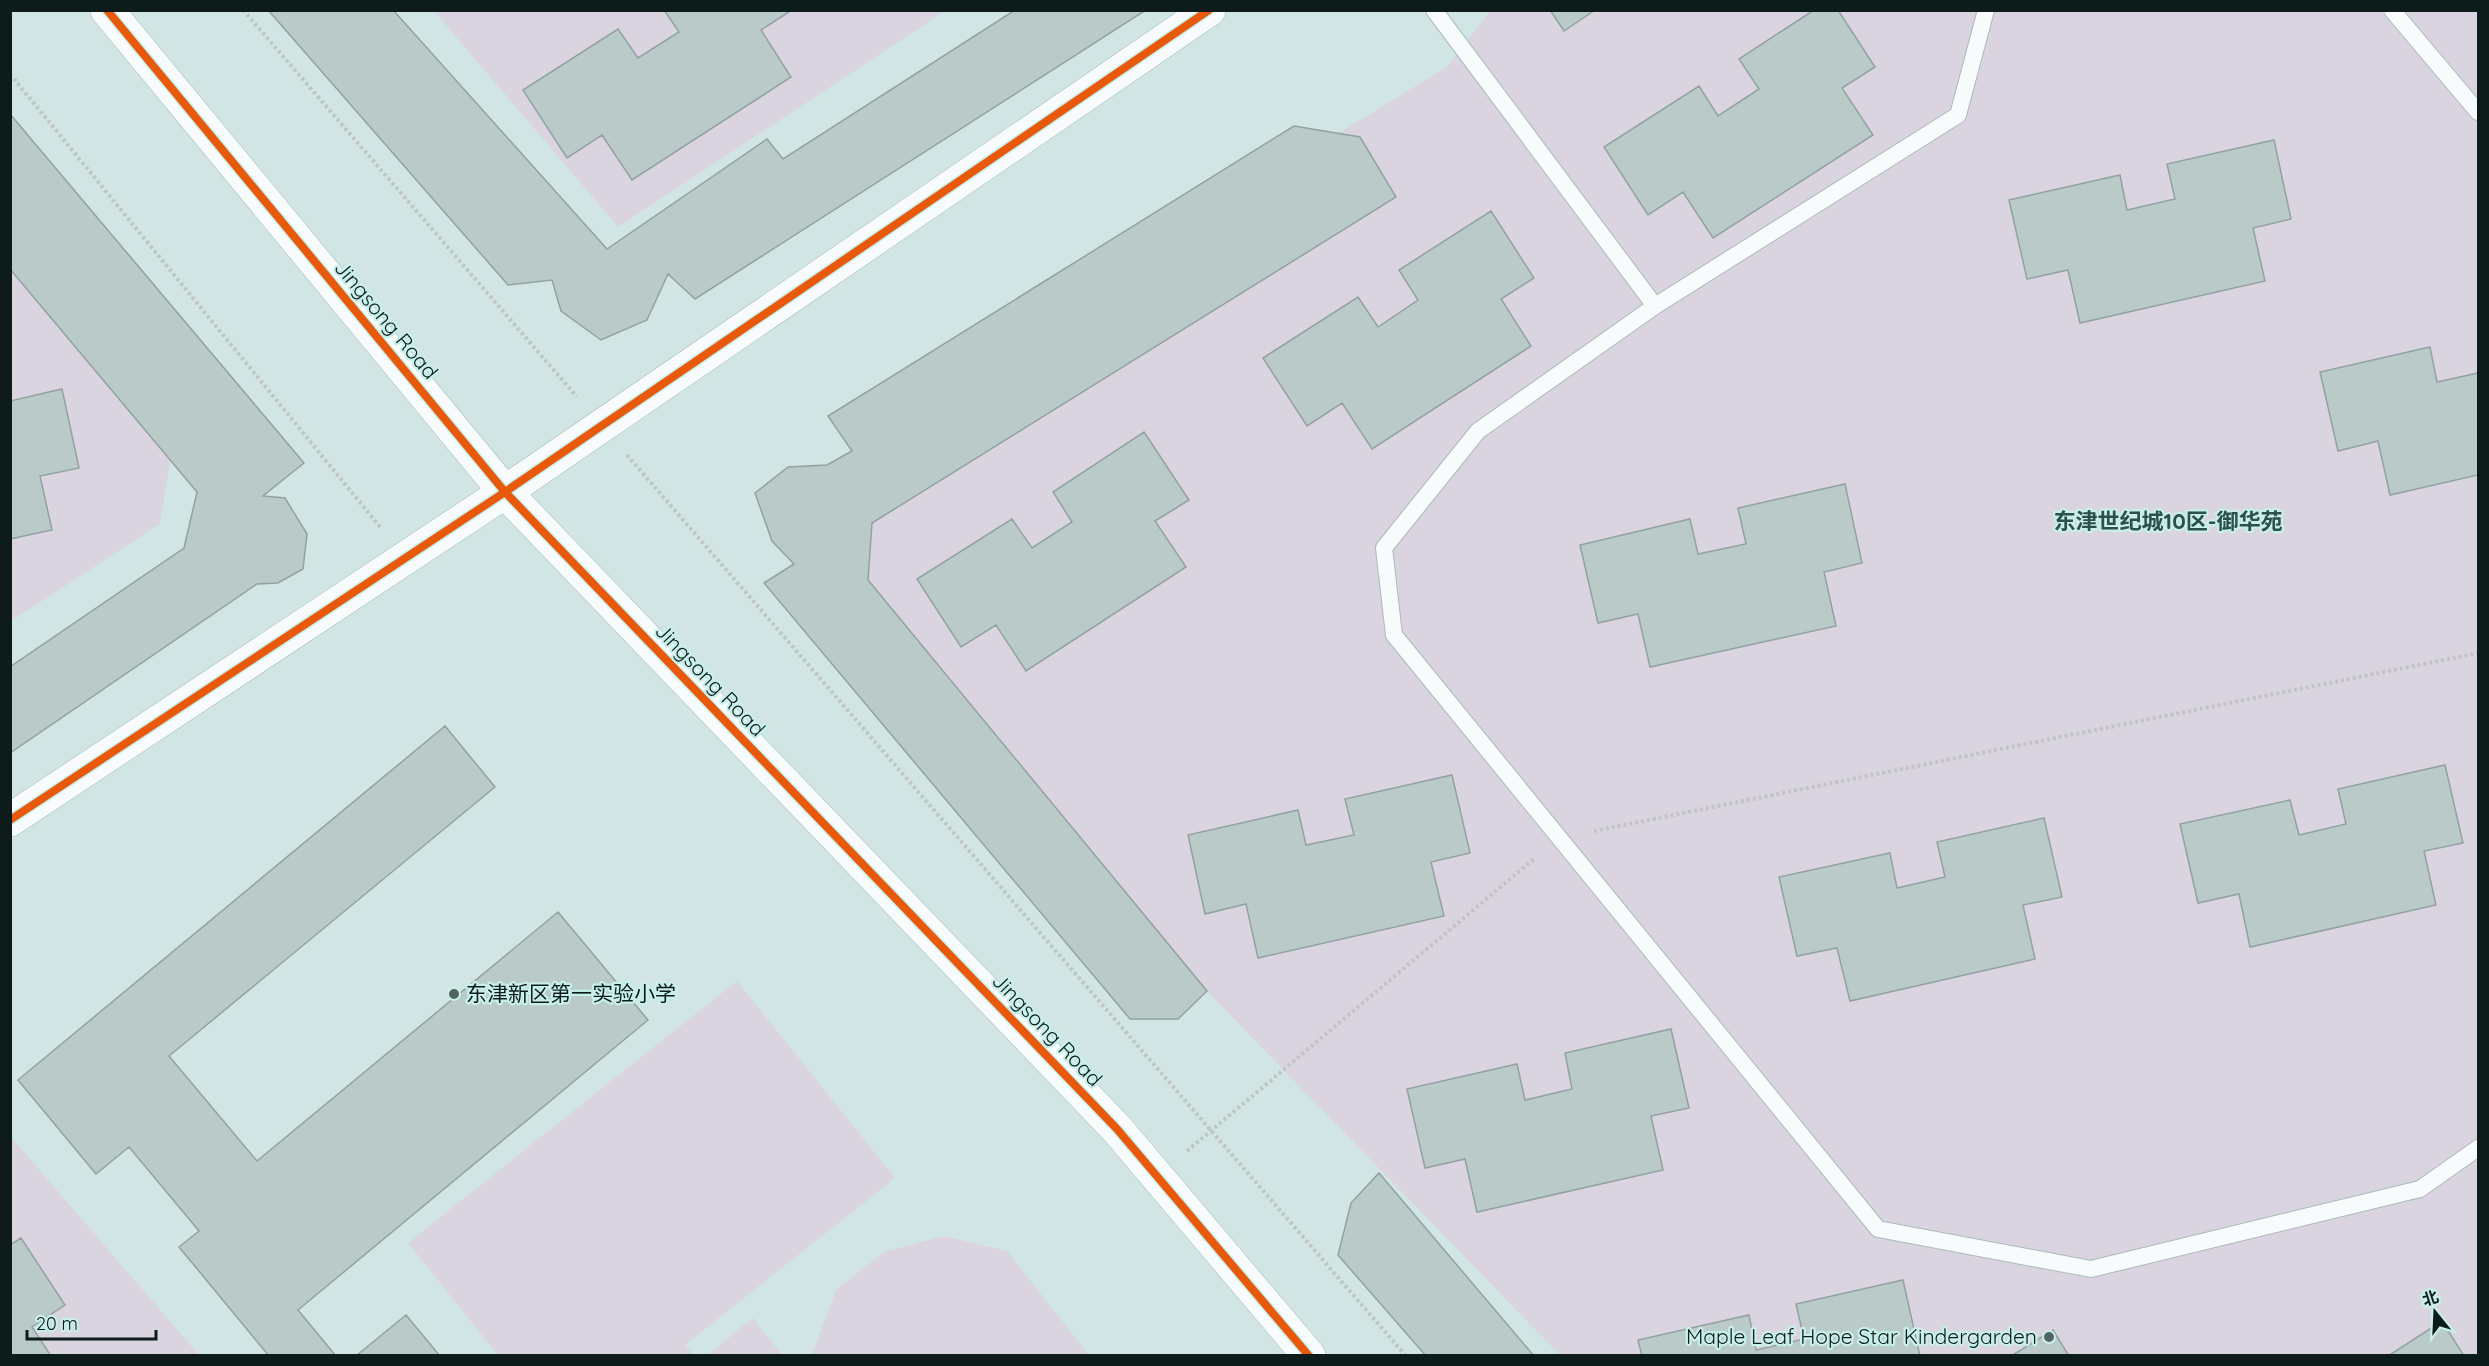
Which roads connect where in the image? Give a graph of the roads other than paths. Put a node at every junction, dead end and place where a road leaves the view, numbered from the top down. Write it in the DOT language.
graph roads {
  1 [pos="107,10"];
  2 [pos="1209,10"];
  3 [pos="1434,10"];
  4 [pos="1986,10"];
  5 [pos="2392,10"];
  6 [pos="2478,112"];
  7 [pos="1655,306"];
  8 [pos="505,492"];
  9 [pos="10,820"];
  10 [pos="2478,1148"];
  11 [pos="1309,1356"];
  1 -- 8 [label="street, Jingsong Road"];
  2 -- 8 [label="street"];
  3 -- 7 [label="lane"];
  4 -- 7 [label="lane"];
  5 -- 6 [label="lane"];
  7 -- 10 [label="lane"];
  8 -- 9 [label="street"];
  8 -- 11 [label="street, Jingsong Road"];
}
